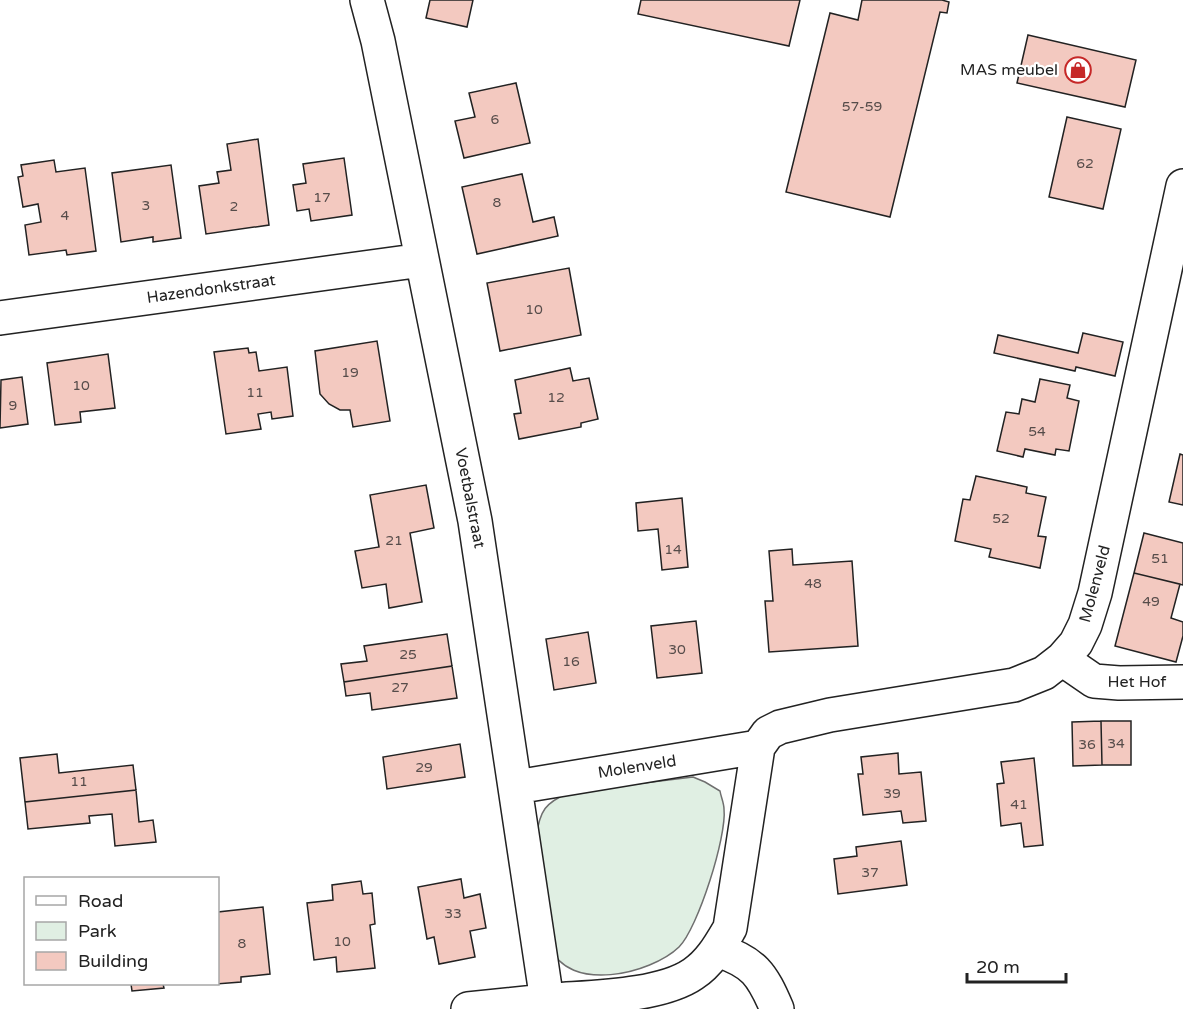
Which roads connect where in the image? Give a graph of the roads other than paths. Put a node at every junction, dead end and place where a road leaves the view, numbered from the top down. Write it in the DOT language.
graph roads {
  1 [pos="367,0"];
  2 [pos="1183,186"];
  3 [pos="422,260"];
  4 [pos="0,318"];
  5 [pos="1062,659"];
  6 [pos="1183,682"];
  7 [pos="758,747"];
  8 [pos="516,787"];
  9 [pos="717,950"];
  10 [pos="547,1001"];
  11 [pos="468,1009"];
  12 [pos="777,1009"];
  1 -- 3 [label="street, Voetbalstraat"];
  2 -- 5 [label="street, Molenveld"];
  3 -- 4 [label="street, Hazendonkstraat"];
  3 -- 8 [label="street, Voetbalstraat"];
  5 -- 6 [label="street, Het Hof"];
  5 -- 7 [label="street, Molenveld"];
  7 -- 8 [label="street, Molenveld"];
  7 -- 9 [label="street"];
  8 -- 10 [label="street, Voetbalstraat"];
  9 -- 10 [label="street"];
  9 -- 12 [label="street"];
  10 -- 11 [label="street"];
}
